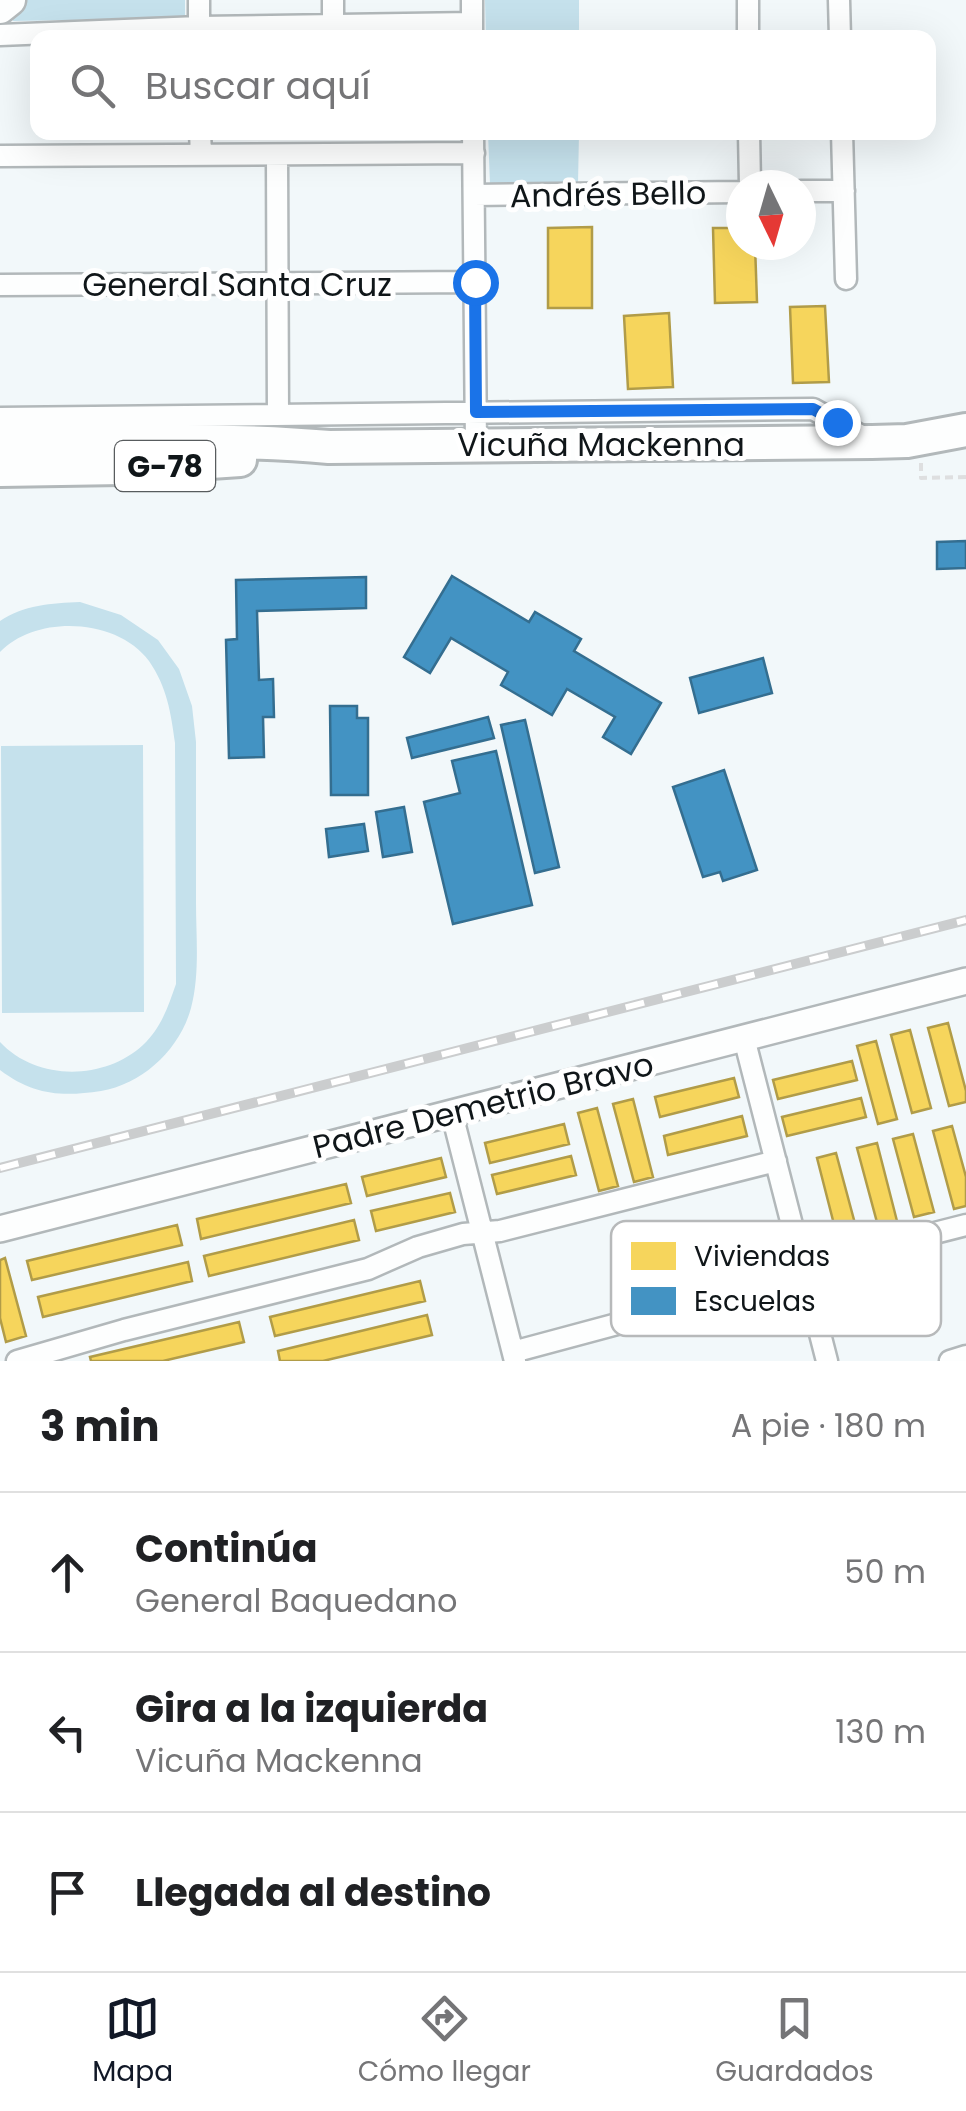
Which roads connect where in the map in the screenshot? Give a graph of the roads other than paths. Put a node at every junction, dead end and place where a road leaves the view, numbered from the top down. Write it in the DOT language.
graph roads {
  1 [pos="199,0"];
  2 [pos="333,0"];
  3 [pos="472,0"];
  4 [pos="748,0"];
  5 [pos="839,0"];
  6 [pos="2,12"];
  7 [pos="333,25"];
  8 [pos="179,30"];
  9 [pos="199,30"];
  10 [pos="237,30"];
  11 [pos="472,30"];
  12 [pos="748,30"];
  13 [pos="840,30"];
  14 [pos="200,140"];
  15 [pos="749,140"];
  16 [pos="842,140"];
  17 [pos="473,143"];
  18 [pos="201,155"];
  19 [pos="277,155"];
  20 [pos="0,156"];
  21 [pos="750,170"];
  22 [pos="844,191"];
  23 [pos="726,192"];
  24 [pos="816,192"];
  25 [pos="474,195"];
  26 [pos="846,279"];
  27 [pos="475,282"];
  28 [pos="278,283"];
  29 [pos="0,285"];
  30 [pos="476,412"];
  31 [pos="278,415"];
  32 [pos="0,418"];
  33 [pos="966,430"];
  34 [pos="872,442"];
  35 [pos="0,443"];
  36 [pos="914,444"];
  37 [pos="476,445"];
  38 [pos="329,447"];
  39 [pos="966,452"];
  40 [pos="0,470"];
  41 [pos="966,981"];
  42 [pos="744,1038"];
  43 [pos="452,1114"];
  44 [pos="776,1160"];
  45 [pos="792,1221"];
  46 [pos="966,1225"];
  47 [pos="0,1228"];
  48 [pos="941,1231"];
  49 [pos="482,1233"];
  50 [pos="611,1328"];
  51 [pos="821,1336"];
  52 [pos="514,1356"];
  53 [pos="966,1356"];
  54 [pos="17,1361"];
  55 [pos="828,1361"];
  56 [pos="950,1361"];
  1 -- 9 [label="street"];
  2 -- 7 [label="street"];
  3 -- 11 [label="street"];
  4 -- 12 [label="street"];
  5 -- 13 [label="street"];
  6 -- 8 [label="street"];
  7 -- 10 [label="street"];
  7 -- 11 [label="street"];
  14 -- 18 [label="street"];
  15 -- 21 [label="street"];
  16 -- 22 [label="street"];
  17 -- 19 [label="street"];
  17 -- 25 [label="street"];
  18 -- 19 [label="street"];
  18 -- 20 [label="street"];
  19 -- 28 [label="street"];
  22 -- 24 [label="street"];
  22 -- 26 [label="street"];
  23 -- 25 [label="street, Andrés Bello"];
  25 -- 27 [label="street"];
  27 -- 28 [label="street, General Santa Cruz"];
  27 -- 30 [label="street"];
  28 -- 29 [label="street, General Santa Cruz"];
  28 -- 31 [label="street"];
  30 -- 31 [label="street, Vicuña Mackenna"];
  30 -- 34 [label="street, Vicuña Mackenna"];
  30 -- 37 [label="street"];
  31 -- 32 [label="street, Vicuña Mackenna"];
  33 -- 36 [label="main road, Vicuña Mackenna / G-78"];
  34 -- 36 [label="main road, Vicuña Mackenna / G-78"];
  34 -- 37 [label="main road, Vicuña Mackenna / G-78"];
  35 -- 38 [label="main road, Vicuña Mackenna / G-78"];
  36 -- 39 [label="main road, Vicuña Mackenna / G-78"];
  37 -- 38 [label="main road, Vicuña Mackenna / G-78"];
  38 -- 40 [label="main road, Vicuña Mackenna / G-78"];
  41 -- 42 [label="street, Padre Demetrio Bravo"];
  42 -- 43 [label="street, Padre Demetrio Bravo"];
  42 -- 44 [label="street"];
  43 -- 47 [label="street, Padre Demetrio Bravo"];
  43 -- 49 [label="street"];
  44 -- 45 [label="street"];
  44 -- 49 [label="street"];
  46 -- 48 [label="street"];
  49 -- 52 [label="street"];
  49 -- 54 [label="street"];
  50 -- 52 [label="street"];
  51 -- 55 [label="street"];
  53 -- 56 [label="street"];
}
